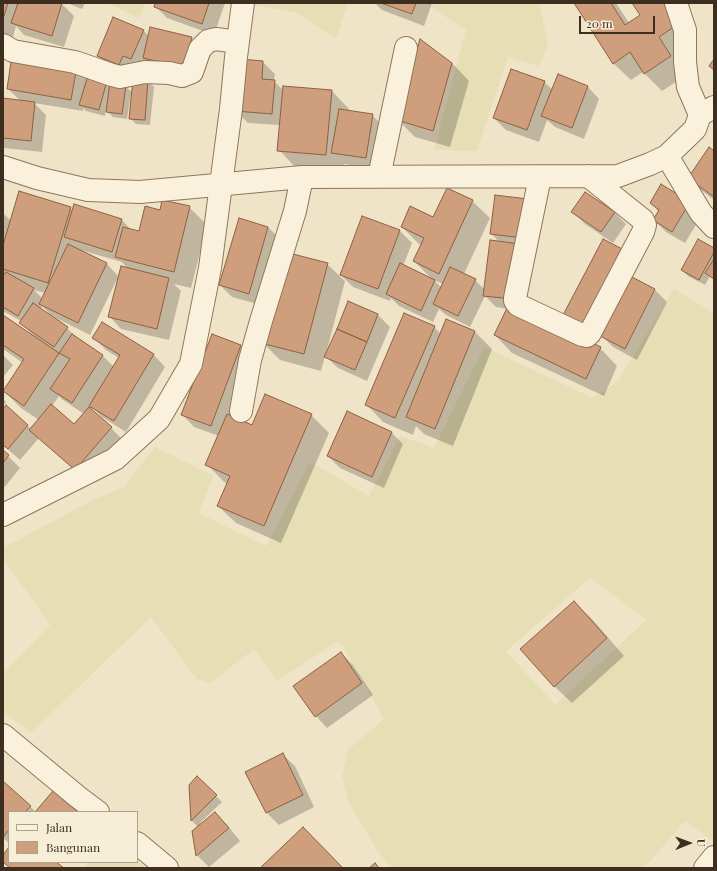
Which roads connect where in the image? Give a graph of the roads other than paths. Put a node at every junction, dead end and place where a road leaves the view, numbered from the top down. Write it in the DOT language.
graph roads {
  1 [pos="243,3"];
  2 [pos="676,3"];
  3 [pos="238,42"];
  4 [pos="3,45"];
  5 [pos="406,48"];
  6 [pos="707,111"];
  7 [pos="667,156"];
  8 [pos="3,167"];
  9 [pos="588,176"];
  10 [pos="302,177"];
  11 [pos="379,177"];
  12 [pos="540,177"];
  13 [pos="221,185"];
  14 [pos="714,227"];
  15 [pos="241,411"];
  16 [pos="3,515"];
  17 [pos="3,735"];
  18 [pos="97,811"];
  19 [pos="138,844"];
  20 [pos="714,857"];
  21 [pos="167,868"];
  22 [pos="705,868"];
  1 -- 3 [label="street"];
  2 -- 6 [label="street"];
  3 -- 4 [label="street"];
  3 -- 13 [label="street"];
  5 -- 11 [label="street"];
  6 -- 7 [label="street"];
  7 -- 9 [label="street"];
  7 -- 14 [label="street"];
  8 -- 13 [label="street"];
  9 -- 12 [label="street"];
  9 -- 12 [label="street"];
  10 -- 11 [label="street"];
  10 -- 13 [label="street"];
  10 -- 15 [label="street"];
  11 -- 12 [label="street"];
  13 -- 16 [label="street"];
  17 -- 18 [label="street"];
  19 -- 21 [label="street"];
  20 -- 22 [label="street"];
}
